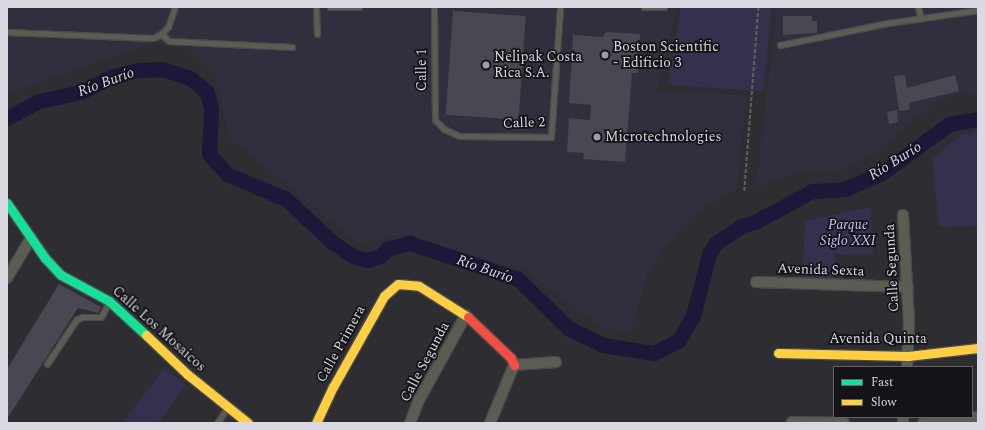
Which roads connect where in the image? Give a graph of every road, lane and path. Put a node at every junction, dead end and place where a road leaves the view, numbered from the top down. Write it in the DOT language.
graph roads {
  1 [pos="175,7"];
  2 [pos="316,7"];
  3 [pos="330,7"];
  4 [pos="359,7"];
  5 [pos="434,7"];
  6 [pos="560,7"];
  7 [pos="644,7"];
  8 [pos="664,7"];
  9 [pos="758,7"];
  10 [pos="918,7"];
  11 [pos="978,10"];
  12 [pos="921,19"];
  13 [pos="7,32"];
  14 [pos="162,34"];
  15 [pos="317,34"];
  16 [pos="780,45"];
  17 [pos="292,47"];
  18 [pos="444,129"];
  19 [pos="744,191"];
  20 [pos="7,203"];
  21 [pos="903,215"];
  22 [pos="31,238"];
  23 [pos="7,278"];
  24 [pos="756,282"];
  25 [pos="908,287"];
  26 [pos="109,301"];
  27 [pos="466,315"];
  28 [pos="978,348"];
  29 [pos="778,353"];
  30 [pos="908,356"];
  31 [pos="556,362"];
  32 [pos="47,364"];
  33 [pos="514,365"];
  34 [pos="907,366"];
  35 [pos="227,408"];
  36 [pos="978,418"];
  37 [pos="792,422"];
  38 [pos="217,423"];
  39 [pos="248,423"];
  40 [pos="316,423"];
  41 [pos="410,423"];
  42 [pos="490,423"];
  43 [pos="844,423"];
  44 [pos="923,423"];
  1 -- 14 [label="lane"];
  2 -- 15 [label="lane"];
  3 -- 4 [label="lane"];
  5 -- 18 [label="lane, Calle 1"];
  6 -- 18 [label="lane, Calle 2"];
  7 -- 8 [label="lane"];
  9 -- 19 [label="path"];
  10 -- 12 [label="lane"];
  11 -- 12 [label="lane"];
  12 -- 16 [label="lane"];
  13 -- 14 [label="lane"];
  14 -- 17 [label="lane"];
  20 -- 22 [label="street, Calle Los Mosaicos"];
  21 -- 25 [label="street, Calle Segunda"];
  22 -- 23 [label="street"];
  22 -- 26 [label="street, Calle Los Mosaicos"];
  24 -- 25 [label="street, Avenida Sexta"];
  25 -- 30 [label="street, Calle Segunda"];
  26 -- 32 [label="lane"];
  26 -- 35 [label="street, Calle Los Mosaicos"];
  27 -- 33 [label="street"];
  27 -- 40 [label="street, Calle Primera"];
  27 -- 41 [label="street, Calle Segunda"];
  28 -- 30 [label="street, Avenida Quinta"];
  29 -- 30 [label="street, Avenida Quinta"];
  30 -- 34 [label="street, Calle Segunda"];
  31 -- 33 [label="street"];
  33 -- 42 [label="street"];
  35 -- 38 [label="lane"];
  35 -- 39 [label="street, Calle Los Mosaicos"];
  36 -- 44 [label="street"];
  37 -- 43 [label="street"];
}
